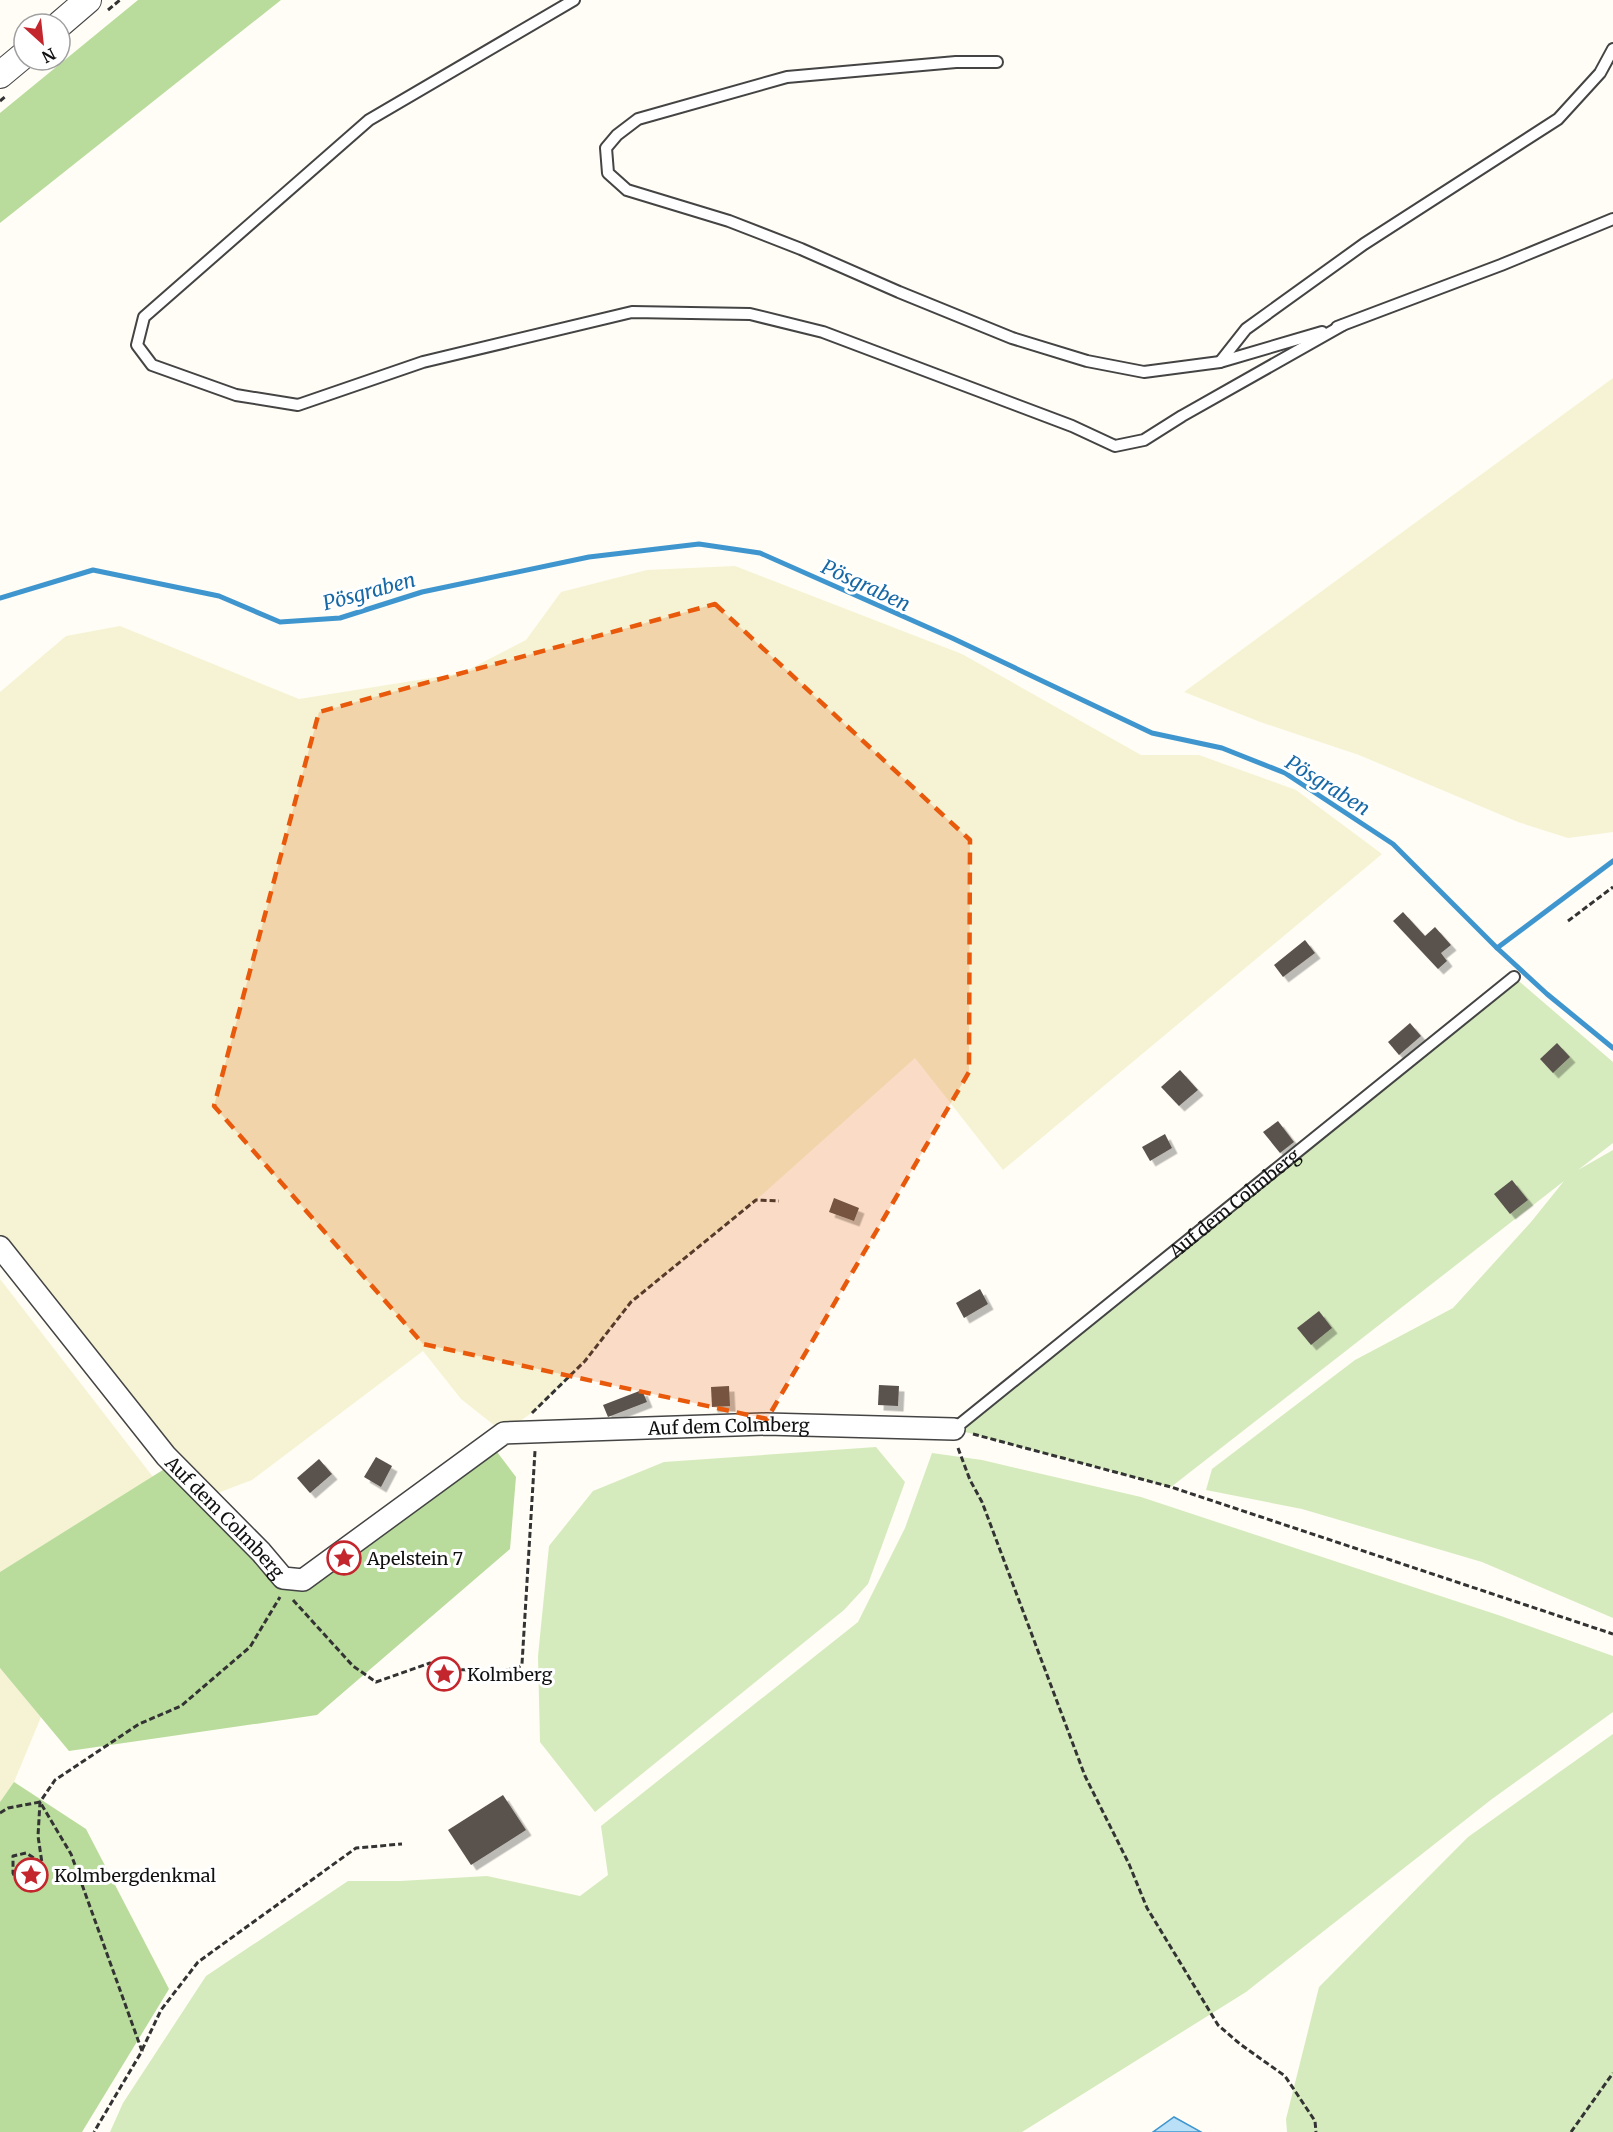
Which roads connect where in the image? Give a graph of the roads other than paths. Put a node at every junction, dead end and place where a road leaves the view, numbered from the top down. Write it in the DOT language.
graph roads {
  1 [pos="88,0"];
  2 [pos="574,0"];
  3 [pos="72,14"];
  4 [pos="1613,49"];
  5 [pos="997,62"];
  6 [pos="12,65"];
  7 [pos="0,75"];
  8 [pos="1613,219"];
  9 [pos="1343,325"];
  10 [pos="1220,362"];
  11 [pos="1514,977"];
  12 [pos="0,1247"];
  13 [pos="954,1429"];
  1 -- 3 [label="street"];
  2 -- 9 [label="lane"];
  4 -- 10 [label="lane"];
  5 -- 10 [label="lane"];
  6 -- 7 [label="street"];
  8 -- 9 [label="lane"];
  9 -- 10 [label="lane"];
  11 -- 13 [label="lane, Auf dem Colmberg"];
  12 -- 13 [label="street, Auf dem Colmberg"];
}
